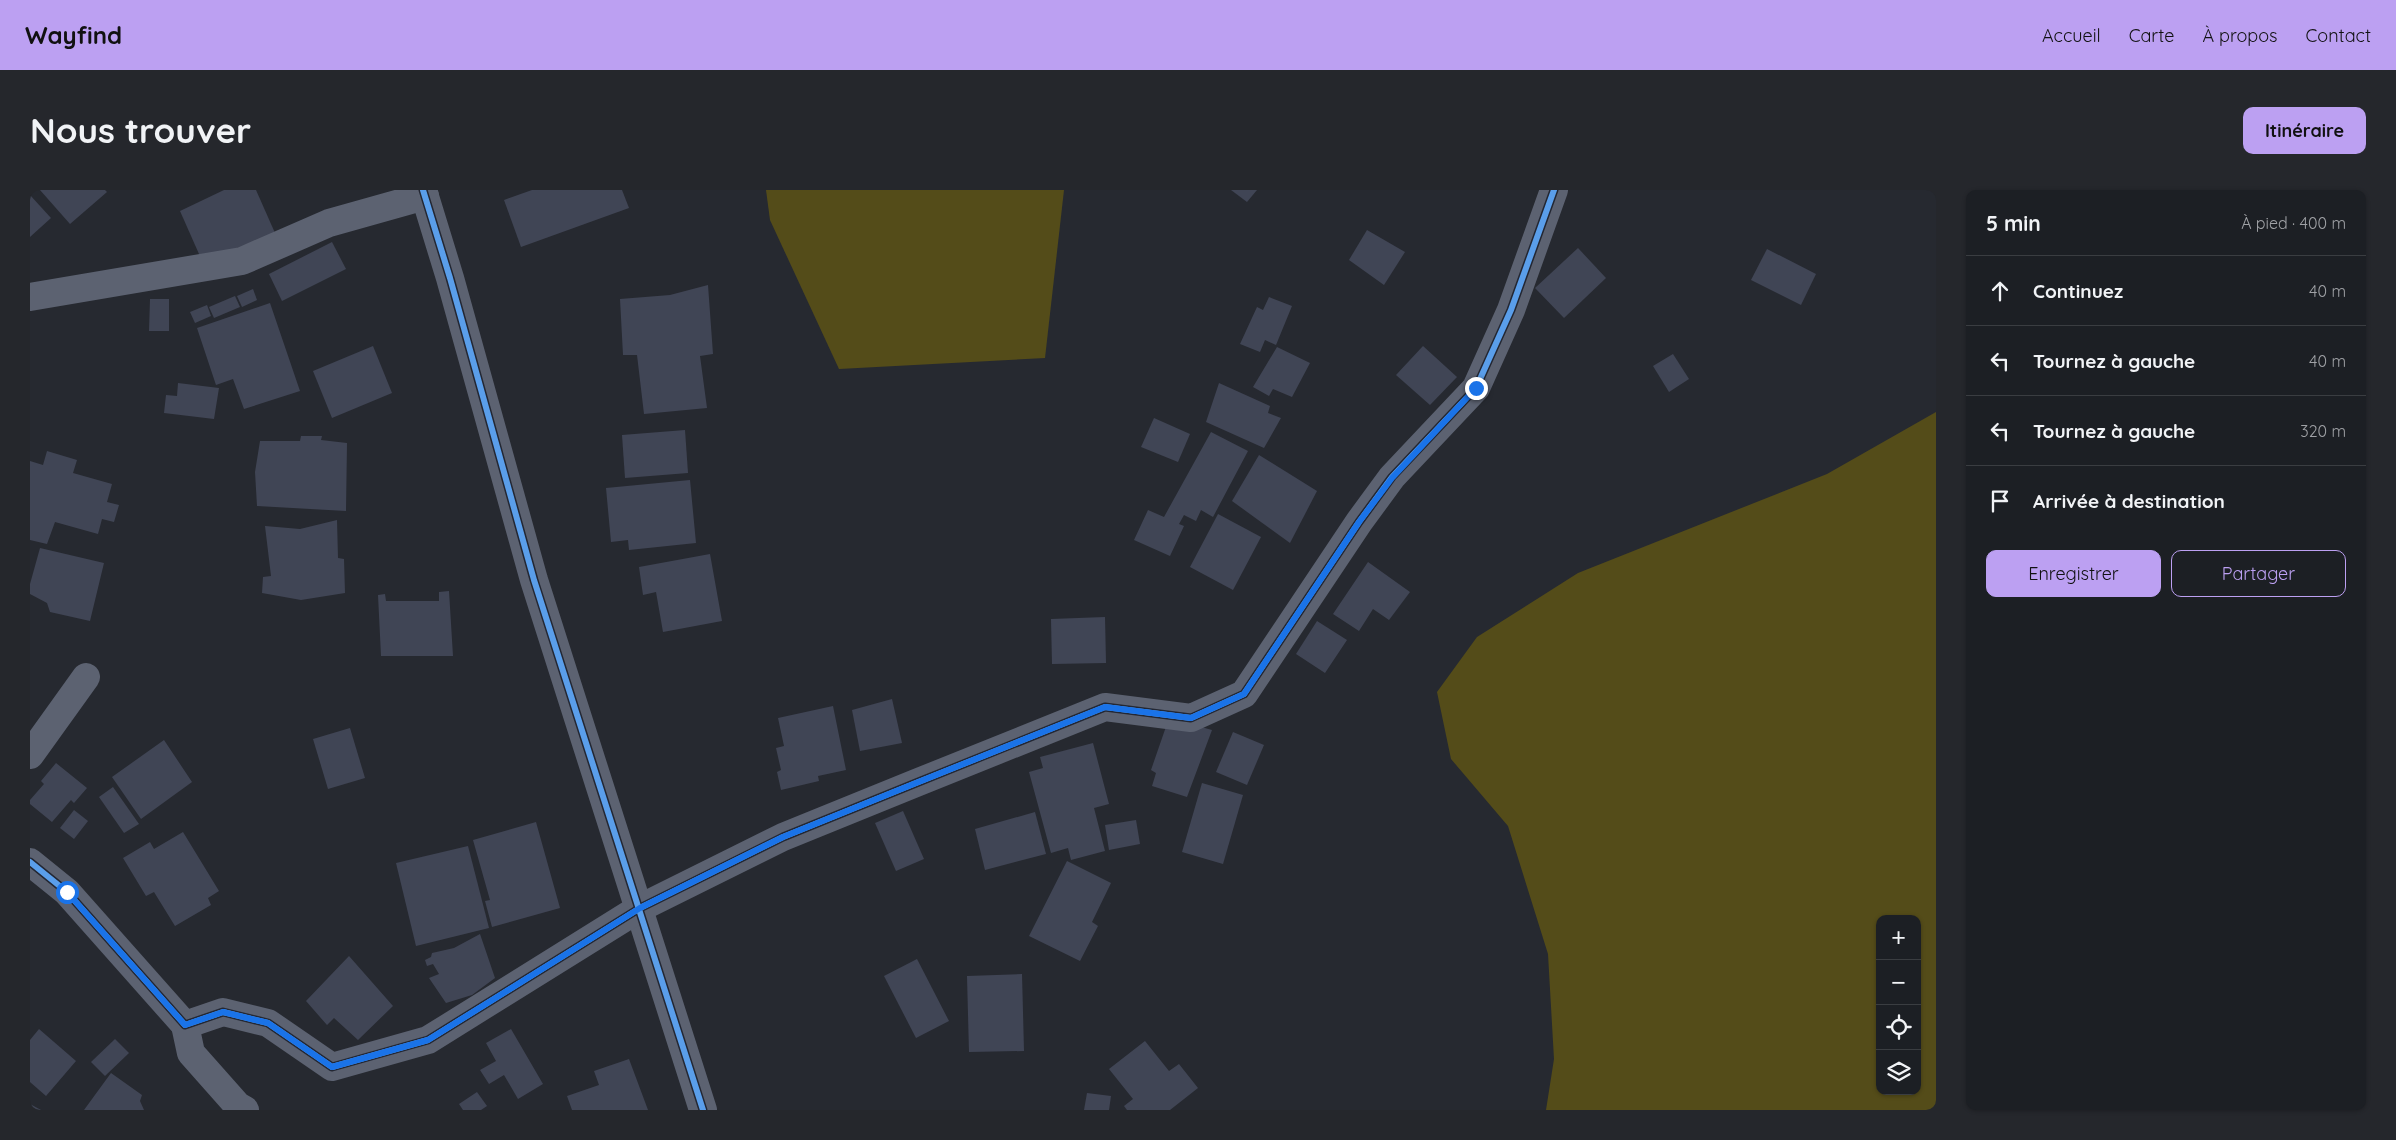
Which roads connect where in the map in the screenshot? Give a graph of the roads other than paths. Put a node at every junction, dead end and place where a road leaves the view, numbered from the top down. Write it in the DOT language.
graph roads {
  1 [pos="1554,190"];
  2 [pos="424,193"];
  3 [pos="30,297"];
  4 [pos="86,677"];
  5 [pos="30,755"];
  6 [pos="30,862"];
  7 [pos="640,908"];
  8 [pos="185,1025"];
  9 [pos="245,1110"];
  10 [pos="704,1110"];
  1 -- 7 [label="street"];
  2 -- 3 [label="street"];
  2 -- 7 [label="street"];
  4 -- 5 [label="street"];
  6 -- 8 [label="street"];
  7 -- 8 [label="street"];
  7 -- 10 [label="street"];
  8 -- 9 [label="street"];
}
